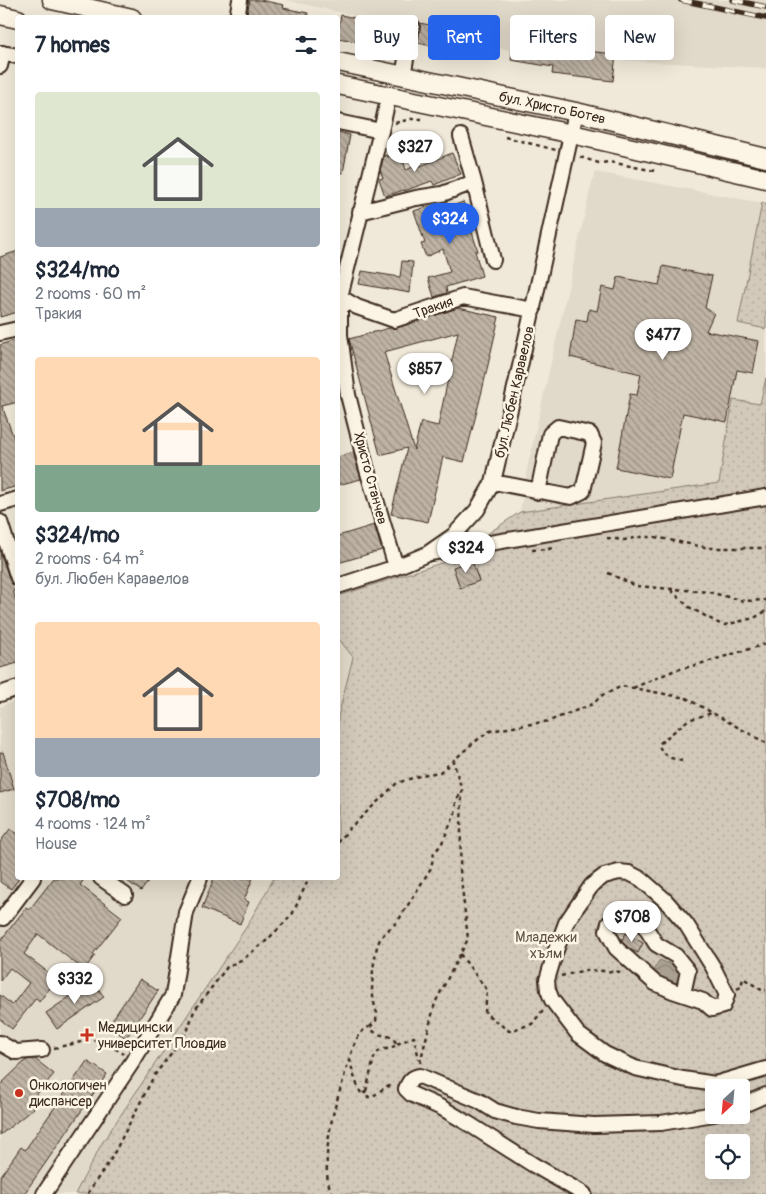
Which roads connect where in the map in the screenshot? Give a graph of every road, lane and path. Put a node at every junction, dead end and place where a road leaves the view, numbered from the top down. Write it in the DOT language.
graph roads {
  1 [pos="52,0"];
  2 [pos="240,0"];
  3 [pos="0,15"];
  4 [pos="119,15"];
  5 [pos="238,15"];
  6 [pos="15,18"];
  7 [pos="15,56"];
  8 [pos="1,57"];
  9 [pos="407,60"];
  10 [pos="340,62"];
  11 [pos="404,76"];
  12 [pos="340,85"];
  13 [pos="389,95"];
  14 [pos="576,112"];
  15 [pos="429,119"];
  16 [pos="340,122"];
  17 [pos="382,126"];
  18 [pos="572,134"];
  19 [pos="461,136"];
  20 [pos="503,137"];
  21 [pos="540,145"];
  22 [pos="766,158"];
  23 [pos="766,179"];
  24 [pos="474,182"];
  25 [pos="360,212"];
  26 [pos="493,260"];
  27 [pos="340,293"];
  28 [pos="340,298"];
  29 [pos="533,310"];
  30 [pos="15,330"];
  31 [pos="0,333"];
  32 [pos="340,336"];
  33 [pos="493,482"];
  34 [pos="538,492"];
  35 [pos="766,497"];
  36 [pos="15,500"];
  37 [pos="0,504"];
  38 [pos="0,522"];
  39 [pos="604,537"];
  40 [pos="559,544"];
  41 [pos="766,548"];
  42 [pos="530,550"];
  43 [pos="427,554"];
  44 [pos="396,567"];
  45 [pos="15,569"];
  46 [pos="608,573"];
  47 [pos="340,585"];
  48 [pos="670,589"];
  49 [pos="766,600"];
  50 [pos="766,611"];
  51 [pos="766,644"];
  52 [pos="633,688"];
  53 [pos="15,689"];
  54 [pos="0,694"];
  55 [pos="712,713"];
  56 [pos="766,743"];
  57 [pos="682,760"];
  58 [pos="453,761"];
  59 [pos="462,790"];
  60 [pos="340,840"];
  61 [pos="31,880"];
  62 [pos="104,880"];
  63 [pos="199,880"];
  64 [pos="308,880"];
  65 [pos="125,895"];
  66 [pos="1,918"];
  67 [pos="460,954"];
  68 [pos="630,975"];
  69 [pos="719,979"];
  70 [pos="547,980"];
  71 [pos="766,990"];
  72 [pos="683,994"];
  73 [pos="552,1000"];
  74 [pos="370,1026"];
  75 [pos="0,1043"];
  76 [pos="397,1044"];
  77 [pos="42,1050"];
  78 [pos="349,1057"];
  79 [pos="133,1060"];
  80 [pos="420,1061"];
  81 [pos="766,1069"];
  82 [pos="420,1076"];
  83 [pos="406,1089"];
  84 [pos="366,1091"];
  85 [pos="766,1095"];
  86 [pos="750,1102"];
  87 [pos="705,1116"];
  88 [pos="330,1190"];
  89 [pos="44,1194"];
  90 [pos="88,1194"];
  91 [pos="328,1194"];
  92 [pos="333,1194"];
  93 [pos="584,1194"];
  1 -- 4 [label="main road"];
  2 -- 5 [label="street"];
  3 -- 6 [label="main road"];
  7 -- 8 [label="street"];
  9 -- 11 [label="street"];
  10 -- 11 [label="main road, бул. Христо Ботев"];
  11 -- 14 [label="main road, бул. Христо Ботев"];
  12 -- 13 [label="main road, бул. Христо Ботев"];
  13 -- 17 [label="street, Христо Станчев"];
  13 -- 18 [label="main road, бул. Христо Ботев"];
  14 -- 18 [label="street, бул. Любен Каравелов"];
  14 -- 22 [label="main road, бул. Христо Ботев"];
  15 -- 17 [label="path"];
  16 -- 17 [label="street"];
  17 -- 25 [label="street, Христо Станчев"];
  18 -- 23 [label="main road, бул. Христо Ботев"];
  18 -- 29 [label="street, бул. Любен Каравелов"];
  19 -- 24 [label="street"];
  20 -- 21 [label="path"];
  24 -- 25 [label="street"];
  24 -- 26 [label="street"];
  25 -- 27 [label="street, Христо Станчев"];
  28 -- 29 [label="street, Тракия"];
  29 -- 33 [label="street, бул. Любен Каравелов"];
  30 -- 31 [label="street"];
  32 -- 44 [label="street, Христо Станчев"];
  33 -- 34 [label="street"];
  33 -- 43 [label="street, бул. Любен Каравелов"];
  34 -- 34 [label="street"];
  35 -- 43 [label="street"];
  36 -- 37 [label="street"];
  38 -- 45 [label="street"];
  39 -- 41 [label="path"];
  40 -- 42 [label="path"];
  43 -- 44 [label="street, бул. Любен Каравелов"];
  44 -- 47 [label="street, бул. Любен Каравелов"];
  46 -- 48 [label="path"];
  48 -- 49 [label="path"];
  48 -- 50 [label="path"];
  51 -- 52 [label="path"];
  52 -- 55 [label="path"];
  52 -- 58 [label="path"];
  53 -- 54 [label="street"];
  55 -- 56 [label="path"];
  55 -- 57 [label="path"];
  58 -- 59 [label="path"];
  58 -- 60 [label="path"];
  59 -- 67 [label="path"];
  59 -- 74 [label="path"];
  61 -- 66 [label="street"];
  62 -- 65 [label="street"];
  63 -- 79 [label="street"];
  64 -- 90 [label="path"];
  67 -- 73 [label="path"];
  67 -- 80 [label="path"];
  68 -- 70 [label="path"];
  69 -- 70 [label="street"];
  69 -- 71 [label="path"];
  69 -- 72 [label="street"];
  70 -- 73 [label="street"];
  72 -- 72 [label="street"];
  73 -- 81 [label="street"];
  74 -- 76 [label="path"];
  74 -- 78 [label="path"];
  75 -- 77 [label="street"];
  76 -- 80 [label="path"];
  76 -- 84 [label="path"];
  77 -- 79 [label="path"];
  78 -- 84 [label="path"];
  78 -- 88 [label="path"];
  79 -- 89 [label="street"];
  80 -- 82 [label="path"];
  82 -- 83 [label="street"];
  82 -- 87 [label="street"];
  83 -- 84 [label="path"];
  83 -- 93 [label="street"];
  85 -- 86 [label="street"];
  88 -- 91 [label="path"];
  88 -- 92 [label="path"];
}
